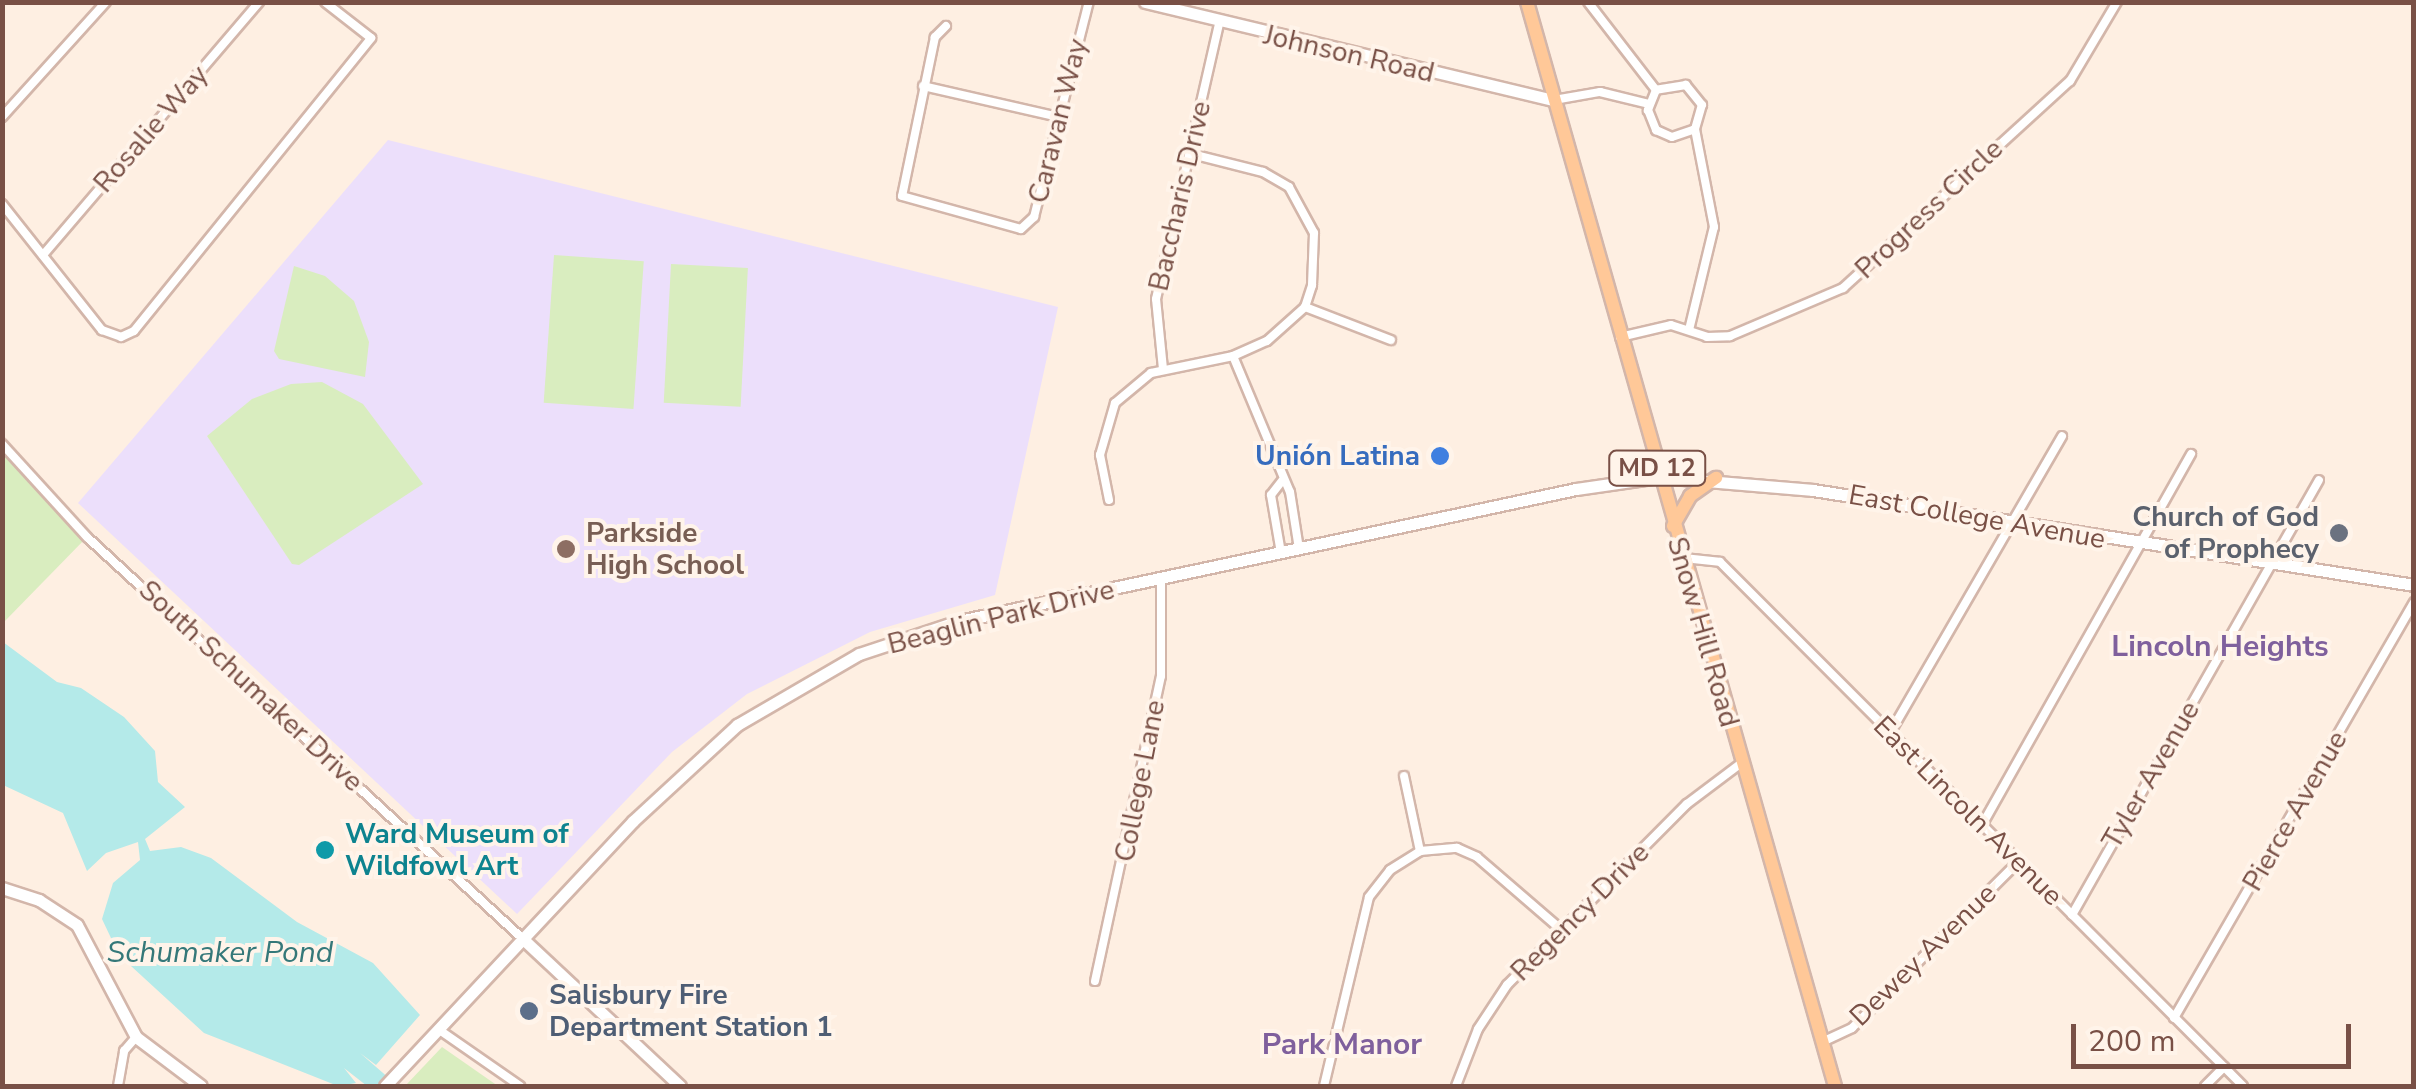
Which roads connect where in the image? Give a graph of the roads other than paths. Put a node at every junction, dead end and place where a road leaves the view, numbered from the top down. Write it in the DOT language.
graph roads {
  1 [pos="106,2"];
  2 [pos="259,2"];
  3 [pos="325,2"];
  4 [pos="1088,2"];
  5 [pos="1145,2"];
  6 [pos="1526,2"];
  7 [pos="1588,2"];
  8 [pos="2117,2"];
  9 [pos="1219,24"];
  10 [pos="946,26"];
  11 [pos="924,86"];
  12 [pos="1656,90"];
  13 [pos="1554,100"];
  14 [pos="1648,104"];
  15 [pos="2,117"];
  16 [pos="1058,117"];
  17 [pos="1695,129"];
  18 [pos="1192,154"];
  19 [pos="2,204"];
  20 [pos="12,218"];
  21 [pos="2,229"];
  22 [pos="42,255"];
  23 [pos="1304,308"];
  24 [pos="1689,330"];
  25 [pos="1620,337"];
  26 [pos="1391,340"];
  27 [pos="1233,356"];
  28 [pos="1164,369"];
  29 [pos="2062,436"];
  30 [pos="2,444"];
  31 [pos="2191,454"];
  32 [pos="1659,477"];
  33 [pos="1716,478"];
  34 [pos="2319,480"];
  35 [pos="1282,481"];
  36 [pos="1109,500"];
  37 [pos="2012,524"];
  38 [pos="1674,526"];
  39 [pos="2145,545"];
  40 [pos="1299,549"];
  41 [pos="1281,554"];
  42 [pos="1683,558"];
  43 [pos="2269,567"];
  44 [pos="1162,578"];
  45 [pos="2414,585"];
  46 [pos="2414,602"];
  47 [pos="1890,733"];
  48 [pos="1740,764"];
  49 [pos="1404,776"];
  50 [pos="1982,825"];
  51 [pos="1420,851"];
  52 [pos="2018,860"];
  53 [pos="2,888"];
  54 [pos="2072,915"];
  55 [pos="1564,932"];
  56 [pos="523,938"];
  57 [pos="1095,981"];
  58 [pos="2174,1018"];
  59 [pos="438,1028"];
  60 [pos="136,1037"];
  61 [pos="1822,1042"];
  62 [pos="2224,1067"];
  63 [pos="118,1086"];
  64 [pos="201,1086"];
  65 [pos="384,1086"];
  66 [pos="520,1086"];
  67 [pos="680,1086"];
  68 [pos="1324,1086"];
  69 [pos="1456,1086"];
  70 [pos="1835,1086"];
  71 [pos="2204,1086"];
  72 [pos="2243,1086"];
  1 -- 15 [label="street"];
  2 -- 22 [label="street, Rosalie Way"];
  3 -- 22 [label="street"];
  4 -- 16 [label="street, Caravan Way"];
  5 -- 9 [label="main road, Johnson Road"];
  6 -- 13 [label="main road, Snow Hill Road / MD 12"];
  7 -- 12 [label="street"];
  8 -- 24 [label="street, Progress Circle"];
  9 -- 13 [label="main road, Johnson Road"];
  9 -- 18 [label="street, Baccharis Drive"];
  10 -- 11 [label="street, Caravan Way"];
  11 -- 16 [label="street"];
  11 -- 16 [label="street, Caravan Way"];
  12 -- 14 [label="street"];
  12 -- 17 [label="street"];
  13 -- 14 [label="street"];
  13 -- 25 [label="main road, Snow Hill Road / MD 12"];
  14 -- 17 [label="street"];
  17 -- 24 [label="street"];
  18 -- 23 [label="street"];
  18 -- 28 [label="street, Baccharis Drive"];
  19 -- 20 [label="street"];
  20 -- 21 [label="street"];
  20 -- 22 [label="street"];
  23 -- 26 [label="street"];
  23 -- 27 [label="street"];
  24 -- 25 [label="street, Progress Circle"];
  25 -- 32 [label="main road, Snow Hill Road / MD 12"];
  27 -- 28 [label="street"];
  27 -- 35 [label="street"];
  28 -- 36 [label="street"];
  29 -- 37 [label="street"];
  30 -- 56 [label="street, South Schumaker Drive"];
  31 -- 39 [label="street"];
  32 -- 33 [label="main road, East College Avenue"];
  32 -- 38 [label="main road, Snow Hill Road / MD 12"];
  32 -- 40 [label="main road, Beaglin Park Drive"];
  33 -- 37 [label="main road, East College Avenue"];
  33 -- 38 [label="main road"];
  34 -- 43 [label="street, Tyler Avenue"];
  35 -- 40 [label="street"];
  35 -- 41 [label="street"];
  37 -- 39 [label="main road, East College Avenue"];
  37 -- 47 [label="street"];
  38 -- 42 [label="main road, Snow Hill Road / MD 12"];
  39 -- 43 [label="main road, East College Avenue"];
  39 -- 50 [label="street"];
  40 -- 41 [label="main road, Beaglin Park Drive"];
  41 -- 44 [label="main road, Beaglin Park Drive"];
  42 -- 47 [label="street, East Lincoln Avenue"];
  42 -- 48 [label="main road, Snow Hill Road / MD 12"];
  43 -- 45 [label="main road, East College Avenue"];
  43 -- 54 [label="street, Tyler Avenue"];
  44 -- 56 [label="main road, Beaglin Park Drive"];
  44 -- 57 [label="street, College Lane"];
  46 -- 58 [label="street, Pierce Avenue"];
  47 -- 50 [label="street, East Lincoln Avenue"];
  48 -- 55 [label="street, Regency Drive"];
  48 -- 61 [label="main road, Snow Hill Road / MD 12"];
  49 -- 51 [label="street"];
  50 -- 52 [label="street, East Lincoln Avenue"];
  51 -- 55 [label="street"];
  51 -- 68 [label="street"];
  52 -- 54 [label="street, East Lincoln Avenue"];
  52 -- 61 [label="street, Dewey Avenue"];
  53 -- 60 [label="main road"];
  54 -- 58 [label="street, East Lincoln Avenue"];
  55 -- 69 [label="street, Regency Drive"];
  56 -- 59 [label="main road, Beaglin Park Drive"];
  56 -- 67 [label="main road, South Schumaker Drive"];
  58 -- 62 [label="street, East Lincoln Avenue"];
  59 -- 65 [label="main road, Beaglin Park Drive"];
  59 -- 66 [label="street"];
  60 -- 63 [label="street"];
  60 -- 64 [label="main road"];
  61 -- 70 [label="main road, Snow Hill Road / MD 12"];
  62 -- 71 [label="street"];
  62 -- 72 [label="street, East Lincoln Avenue"];
}
